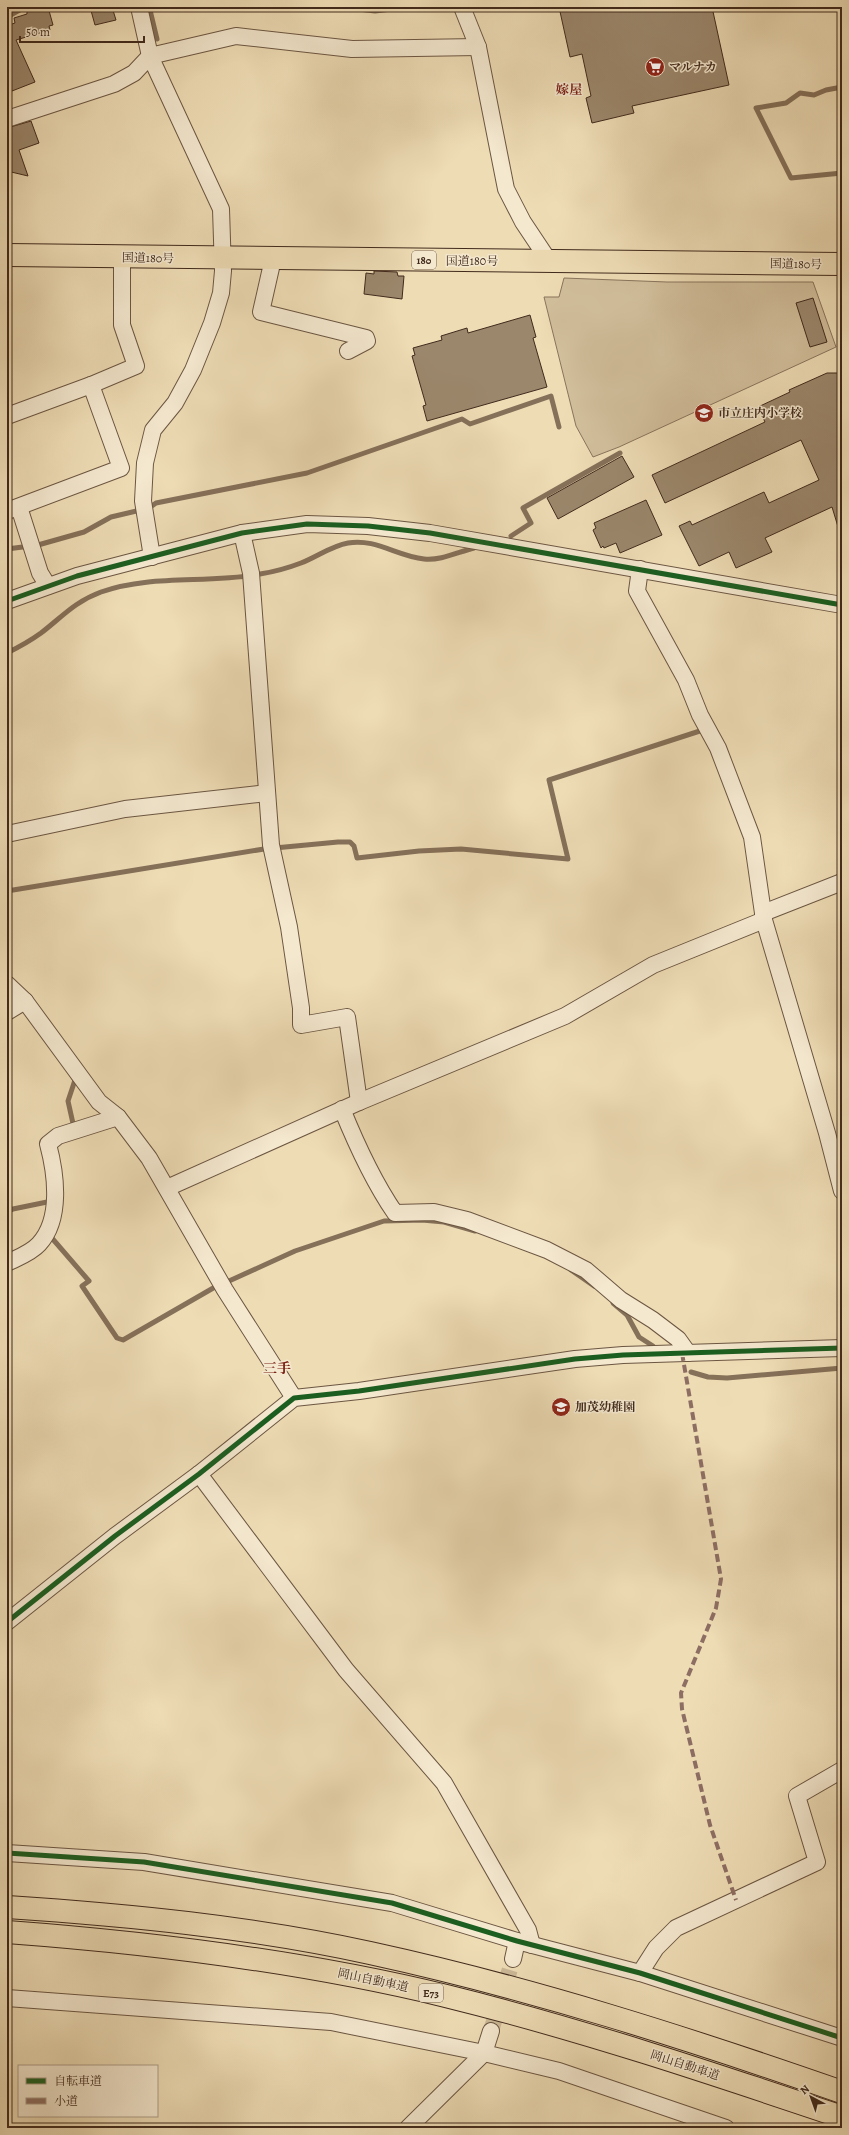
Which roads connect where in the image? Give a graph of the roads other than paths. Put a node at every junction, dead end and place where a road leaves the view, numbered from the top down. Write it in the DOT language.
graph roads {
  1 [pos="139,7"];
  2 [pos="462,7"];
  3 [pos="478,47"];
  4 [pos="150,56"];
  5 [pos="7,119"];
  6 [pos="7,255"];
  7 [pos="122,258"];
  8 [pos="222,259"];
  9 [pos="273,259"];
  10 [pos="549,261"];
  11 [pos="842,264"];
  12 [pos="348,351"];
  13 [pos="91,385"];
  14 [pos="7,416"];
  15 [pos="13,509"];
  16 [pos="242,533"];
  17 [pos="152,557"];
  18 [pos="640,569"];
  19 [pos="48,586"];
  20 [pos="7,601"];
  21 [pos="842,605"];
  22 [pos="267,793"];
  23 [pos="7,834"];
  24 [pos="842,882"];
  25 [pos="766,914"];
  26 [pos="7,984"];
  27 [pos="18,1006"];
  28 [pos="359,1102"];
  29 [pos="342,1109"];
  30 [pos="118,1117"];
  31 [pos="167,1188"];
  32 [pos="842,1191"];
  33 [pos="7,1263"];
  34 [pos="842,1348"];
  35 [pos="688,1353"];
  36 [pos="294,1398"];
  37 [pos="199,1474"];
  38 [pos="7,1622"];
  39 [pos="842,1770"];
  40 [pos="7,1853"];
  41 [pos="7,1907"];
  42 [pos="7,1932"];
  43 [pos="525,1943"];
  44 [pos="513,1959"];
  45 [pos="640,1973"];
  46 [pos="7,1998"];
  47 [pos="491,2031"];
  48 [pos="842,2038"];
  49 [pos="484,2053"];
  50 [pos="842,2092"];
  51 [pos="842,2118"];
  52 [pos="408,2128"];
  53 [pos="726,2128"];
  1 -- 4 [label="street"];
  2 -- 3 [label="street"];
  3 -- 4 [label="street"];
  3 -- 10 [label="street"];
  4 -- 5 [label="street"];
  4 -- 8 [label="street"];
  6 -- 7 [label="highway, 国道180号 / 180"];
  7 -- 8 [label="highway, 国道180号 / 180"];
  7 -- 13 [label="street"];
  8 -- 9 [label="highway, 国道180号 / 180"];
  8 -- 17 [label="street"];
  9 -- 10 [label="highway, 国道180号 / 180"];
  9 -- 12 [label="street"];
  10 -- 11 [label="highway, 国道180号 / 180"];
  13 -- 14 [label="street"];
  13 -- 15 [label="street"];
  15 -- 19 [label="street"];
  16 -- 17 [label="street"];
  16 -- 18 [label="street"];
  16 -- 22 [label="street"];
  17 -- 19 [label="street"];
  18 -- 21 [label="street"];
  18 -- 25 [label="street"];
  19 -- 20 [label="street"];
  22 -- 23 [label="street"];
  22 -- 28 [label="street"];
  24 -- 25 [label="street"];
  25 -- 28 [label="street"];
  25 -- 32 [label="street"];
  26 -- 27 [label="street"];
  27 -- 30 [label="street"];
  28 -- 29 [label="street"];
  29 -- 31 [label="street"];
  29 -- 35 [label="street"];
  30 -- 31 [label="street"];
  30 -- 33 [label="street"];
  31 -- 36 [label="street"];
  34 -- 35 [label="street"];
  35 -- 36 [label="street"];
  36 -- 37 [label="street"];
  37 -- 38 [label="street"];
  37 -- 43 [label="street"];
  39 -- 45 [label="street"];
  40 -- 43 [label="street"];
  41 -- 50 [label="highway, 岡山自動車道 / E73"];
  42 -- 51 [label="highway, 岡山自動車道 / E73"];
  43 -- 44 [label="street"];
  43 -- 45 [label="street"];
  45 -- 48 [label="street"];
  46 -- 49 [label="street"];
  47 -- 49 [label="street"];
  49 -- 52 [label="street"];
  49 -- 53 [label="street"];
}
